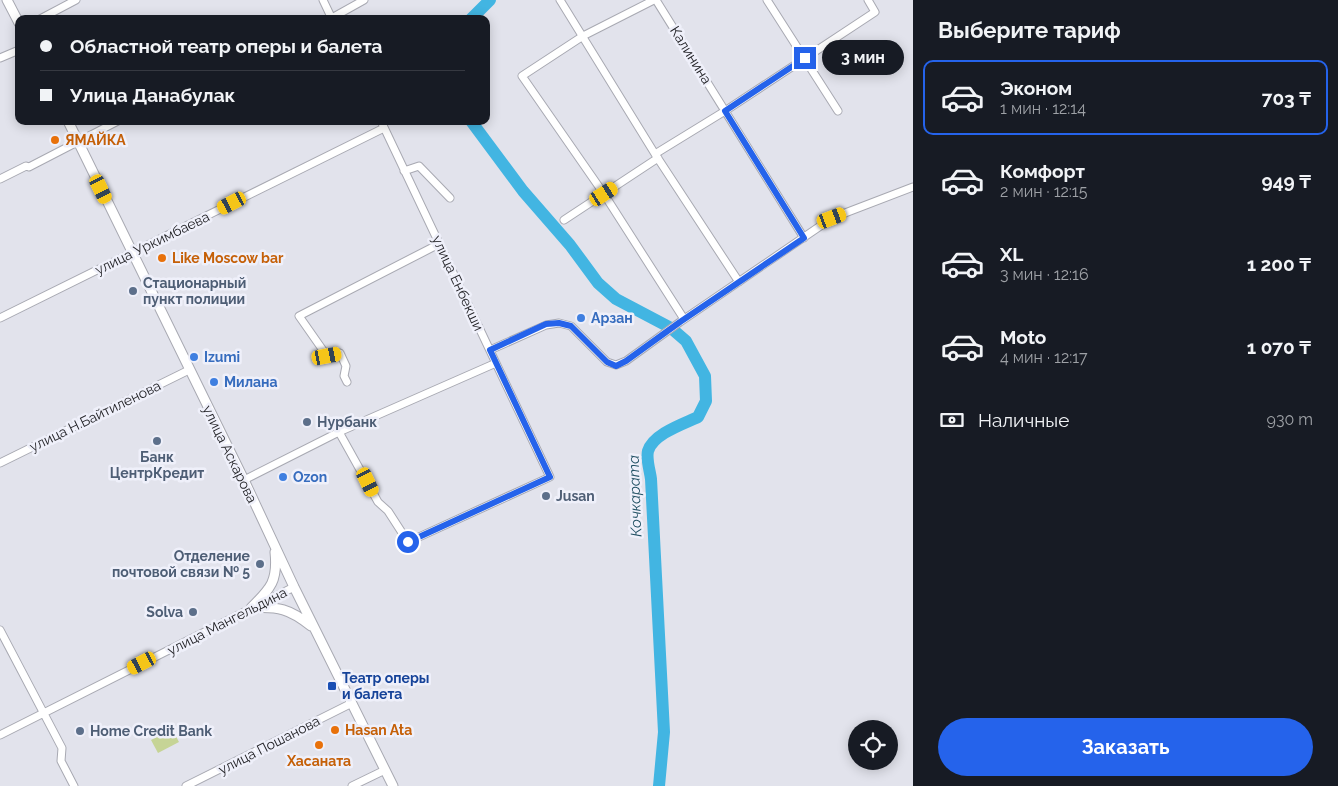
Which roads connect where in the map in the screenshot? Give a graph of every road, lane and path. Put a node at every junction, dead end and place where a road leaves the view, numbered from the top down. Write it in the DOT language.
graph roads {
  1 [pos="76,0"];
  2 [pos="323,0"];
  3 [pos="364,0"];
  4 [pos="560,0"];
  5 [pos="655,0"];
  6 [pos="767,0"];
  7 [pos="868,0"];
  8 [pos="9,1"];
  9 [pos="15,15"];
  10 [pos="48,15"];
  11 [pos="329,15"];
  12 [pos="338,15"];
  13 [pos="583,36"];
  14 [pos="15,52"];
  15 [pos="0,58"];
  16 [pos="805,58"];
  17 [pos="725,111"];
  18 [pos="838,111"];
  19 [pos="70,125"];
  20 [pos="110,125"];
  21 [pos="382,125"];
  22 [pos="78,141"];
  23 [pos="657,156"];
  24 [pos="404,171"];
  25 [pos="0,179"];
  26 [pos="913,187"];
  27 [pos="604,194"];
  28 [pos="450,198"];
  29 [pos="564,220"];
  30 [pos="804,238"];
  31 [pos="439,244"];
  32 [pos="132,253"];
  33 [pos="739,282"];
  34 [pos="0,318"];
  35 [pos="684,319"];
  36 [pos="490,350"];
  37 [pos="496,363"];
  38 [pos="189,370"];
  39 [pos="347,382"];
  40 [pos="339,432"];
  41 [pos="0,463"];
  42 [pos="244,480"];
  43 [pos="274,546"];
  44 [pos="294,587"];
  45 [pos="251,608"];
  46 [pos="0,630"];
  47 [pos="315,630"];
  48 [pos="352,703"];
  49 [pos="44,713"];
  50 [pos="0,735"];
  51 [pos="385,770"];
  52 [pos="74,786"];
  53 [pos="186,786"];
  54 [pos="352,786"];
  55 [pos="393,786"];
  1 -- 10 [label="street"];
  2 -- 11 [label="street"];
  3 -- 12 [label="street"];
  4 -- 13 [label="street"];
  5 -- 13 [label="street"];
  5 -- 17 [label="street, Калинина"];
  6 -- 16 [label="street"];
  7 -- 16 [label="street"];
  8 -- 9 [label="main road"];
  13 -- 23 [label="street"];
  13 -- 27 [label="street"];
  14 -- 15 [label="street"];
  16 -- 17 [label="street"];
  16 -- 18 [label="street"];
  17 -- 23 [label="street"];
  17 -- 30 [label="street, Калинина"];
  19 -- 22 [label="main road, улица Аскарова"];
  20 -- 22 [label="street"];
  21 -- 24 [label="street, улица Енбекши"];
  21 -- 32 [label="street, улица Уркимбаева"];
  22 -- 25 [label="street"];
  22 -- 32 [label="main road, улица Аскарова"];
  23 -- 27 [label="street"];
  23 -- 33 [label="street"];
  24 -- 28 [label="street"];
  24 -- 31 [label="street, улица Енбекши"];
  26 -- 30 [label="street"];
  27 -- 29 [label="street"];
  27 -- 35 [label="street"];
  30 -- 33 [label="street"];
  31 -- 36 [label="street, улица Енбекши"];
  31 -- 39 [label="street"];
  32 -- 34 [label="street, улица Уркимбаева"];
  32 -- 38 [label="main road, улица Аскарова"];
  33 -- 35 [label="street"];
  35 -- 36 [label="street"];
  36 -- 37 [label="street, улица Енбекши"];
  37 -- 40 [label="street"];
  37 -- 40 [label="street, улица Енбекши"];
  38 -- 41 [label="street, улица Н.Байтиленова"];
  38 -- 42 [label="main road, улица Аскарова"];
  40 -- 42 [label="street"];
  42 -- 43 [label="main road, улица Аскарова"];
  43 -- 44 [label="main road, улица Аскарова"];
  43 -- 45 [label="main road"];
  44 -- 45 [label="street, улица Мангельдина"];
  44 -- 47 [label="main road, улица Аскарова"];
  45 -- 47 [label="main road"];
  45 -- 49 [label="street, улица Мангельдина"];
  46 -- 49 [label="street"];
  47 -- 48 [label="main road, улица Аскарова"];
  48 -- 51 [label="main road, улица Аскарова"];
  48 -- 53 [label="street, улица Пошанова"];
  49 -- 50 [label="street, улица Мангельдина"];
  49 -- 52 [label="street"];
  51 -- 54 [label="street"];
  51 -- 55 [label="main road, улица Аскарова"];
}
